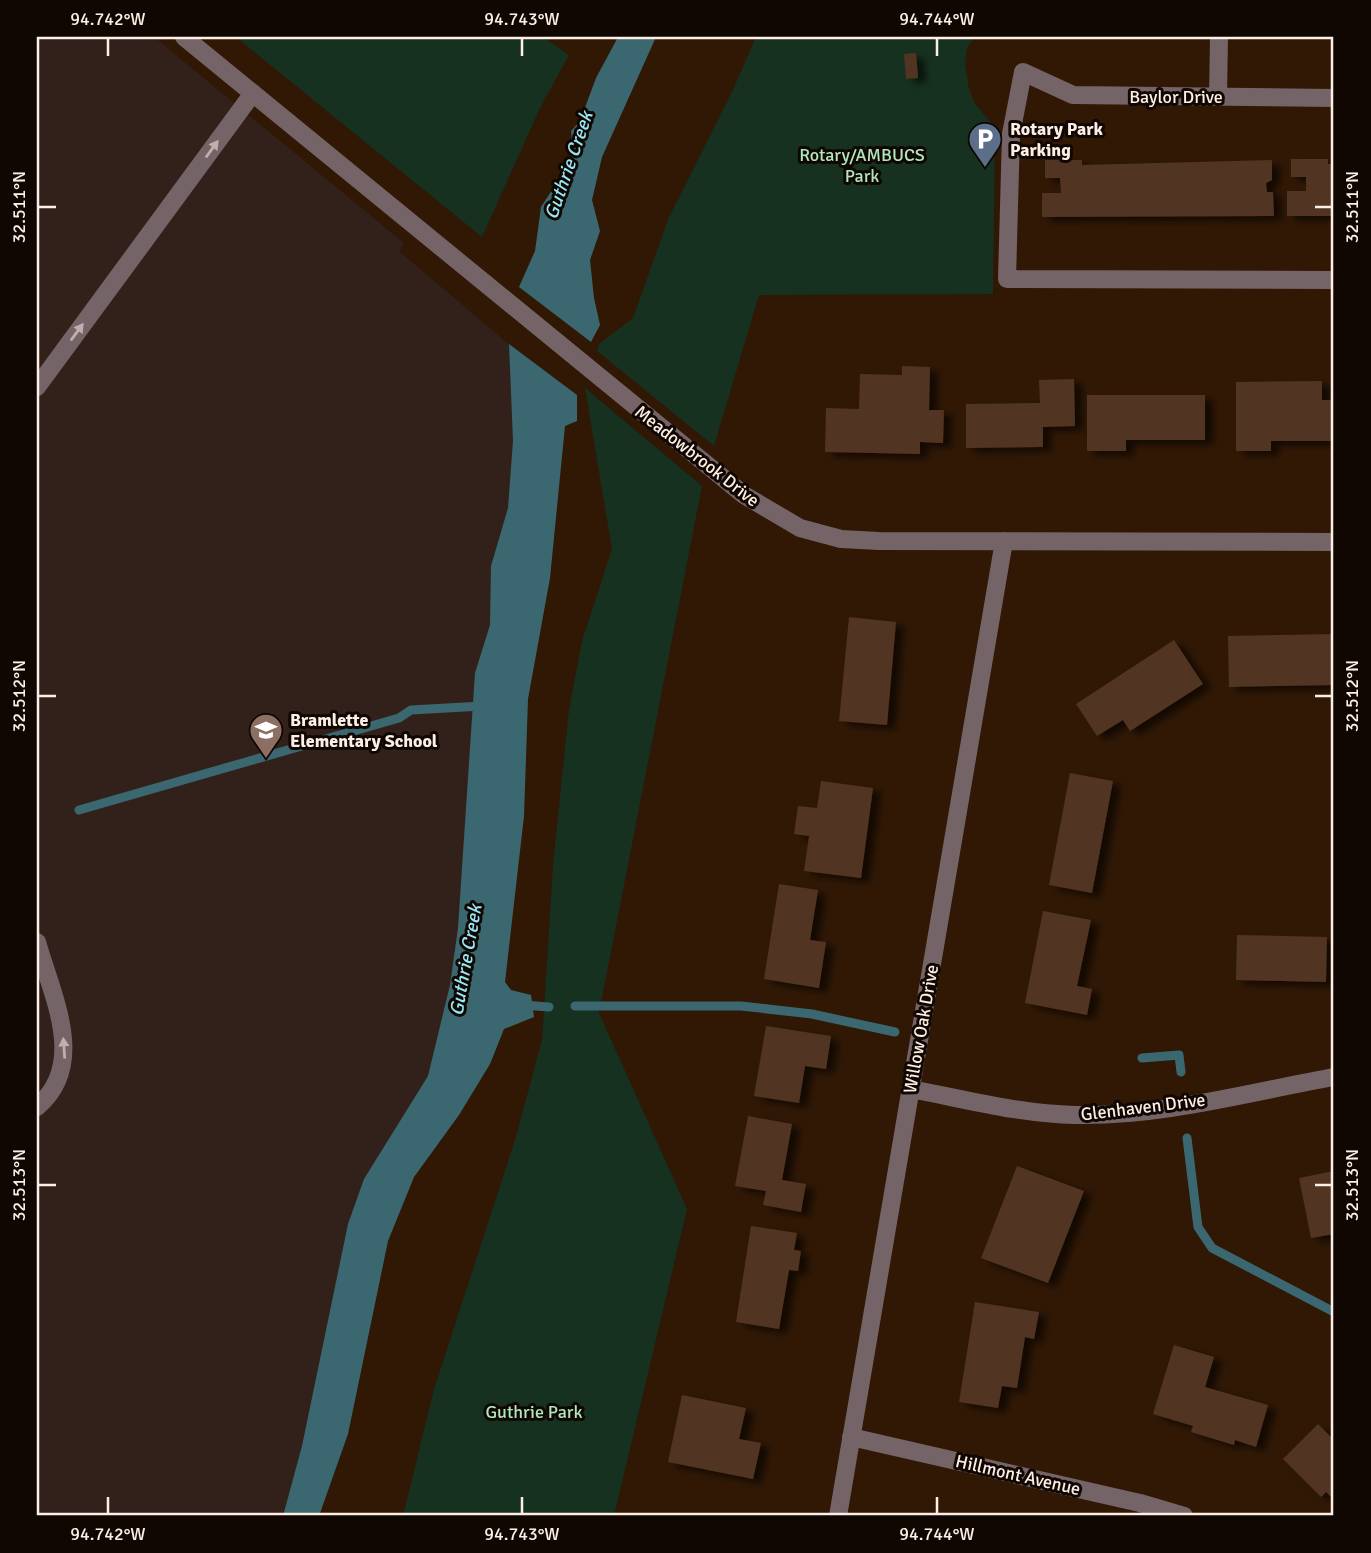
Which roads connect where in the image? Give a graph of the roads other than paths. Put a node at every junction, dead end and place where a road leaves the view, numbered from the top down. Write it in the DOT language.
graph roads {
  1 [pos="184,37"];
  2 [pos="1219,37"];
  3 [pos="253,93"];
  4 [pos="1218,97"];
  5 [pos="1334,98"];
  6 [pos="1334,280"];
  7 [pos="37,387"];
  8 [pos="1004,541"];
  9 [pos="1334,542"];
  10 [pos="37,942"];
  11 [pos="1334,1077"];
  12 [pos="911,1089"];
  13 [pos="37,1107"];
  14 [pos="851,1437"];
  15 [pos="838,1516"];
  16 [pos="1184,1516"];
  1 -- 3 [label="street, Meadowbrook Drive"];
  2 -- 4 [label="street"];
  7 -- 3 [label="street, one-way"];
  3 -- 8 [label="street, Meadowbrook Drive"];
  4 -- 5 [label="street, Baylor Drive"];
  4 -- 6 [label="street, Baylor Drive"];
  8 -- 9 [label="street, Meadowbrook Drive"];
  8 -- 12 [label="street, Willow Oak Drive"];
  13 -- 10 [label="street, one-way"];
  11 -- 12 [label="street, Glenhaven Drive"];
  12 -- 14 [label="street, Willow Oak Drive"];
  14 -- 15 [label="street, Willow Oak Drive"];
  14 -- 16 [label="street, Hillmont Avenue"];
}
